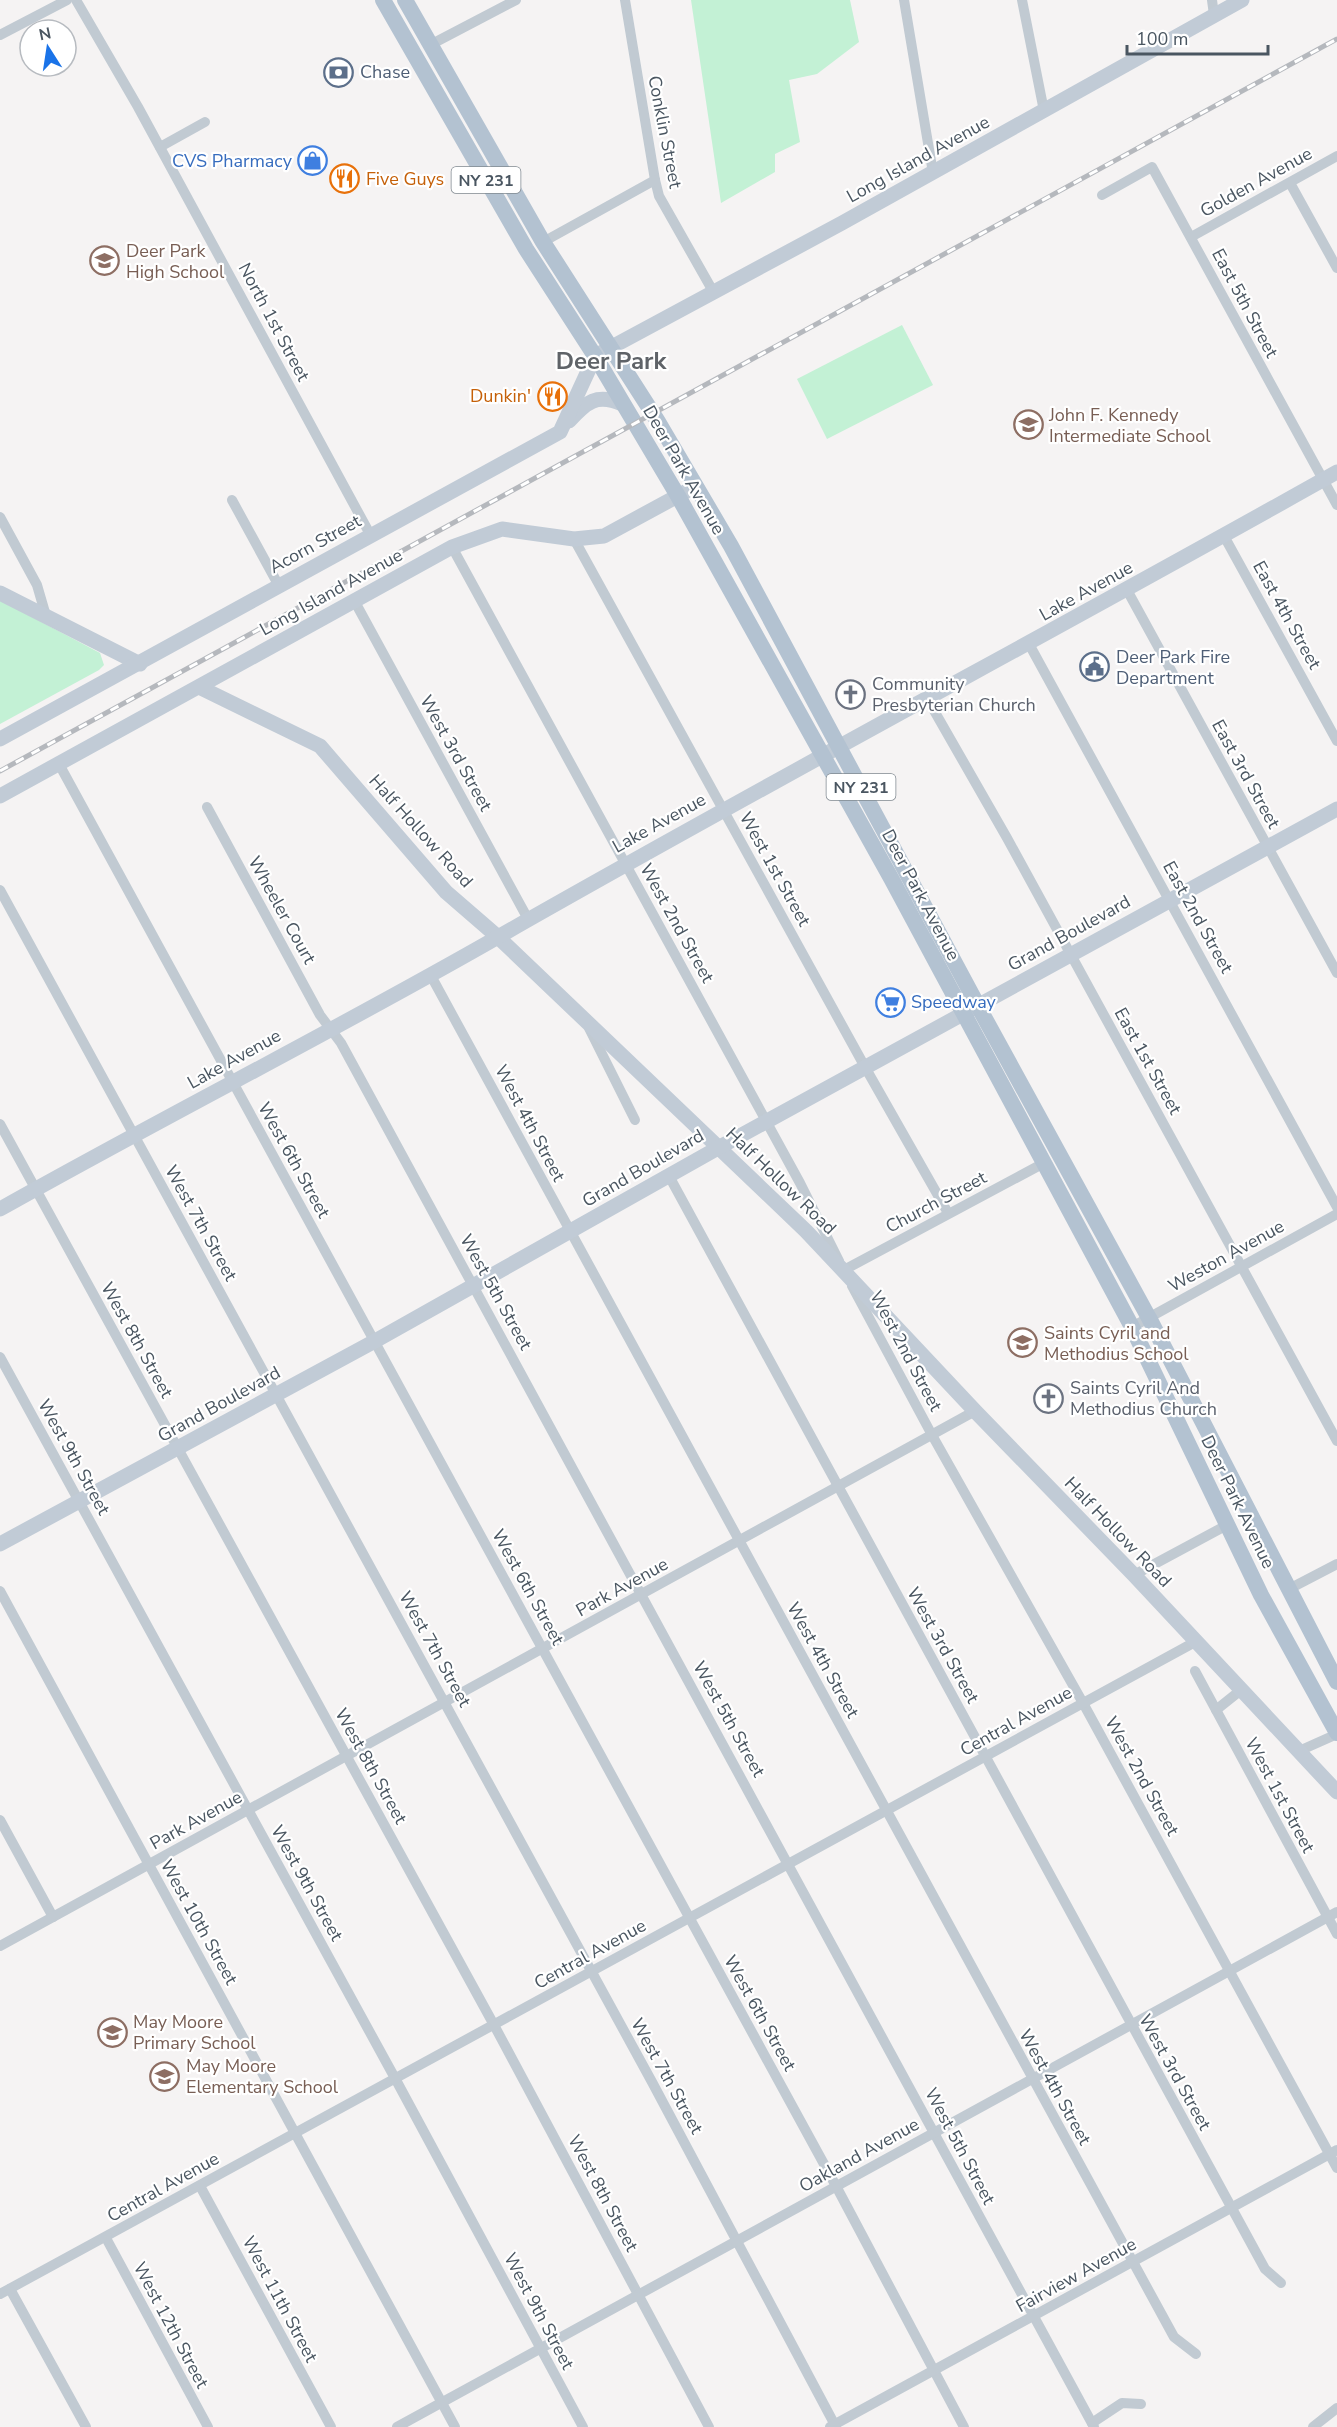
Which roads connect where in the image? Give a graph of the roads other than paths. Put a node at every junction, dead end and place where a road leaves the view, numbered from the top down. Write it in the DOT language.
graph roads {
  1 [pos="67,0"];
  2 [pos="76,0"];
  3 [pos="383,0"];
  4 [pos="405,0"];
  5 [pos="516,0"];
  6 [pos="625,0"];
  7 [pos="904,0"];
  8 [pos="1022,0"];
  9 [pos="1242,0"];
  10 [pos="1213,8"];
  11 [pos="0,35"];
  12 [pos="430,45"];
  13 [pos="1044,111"];
  14 [pos="205,122"];
  15 [pos="454,125"];
  16 [pos="487,145"];
  17 [pos="160,147"];
  18 [pos="1337,156"];
  19 [pos="933,173"];
  20 [pos="655,180"];
  21 [pos="1290,183"];
  22 [pos="1102,195"];
  23 [pos="1191,237"];
  24 [pos="543,242"];
  25 [pos="1337,268"];
  26 [pos="714,293"];
  27 [pos="610,347"];
  28 [pos="595,356"];
  29 [pos="622,404"];
  30 [pos="560,432"];
  31 [pos="1330,476"];
  32 [pos="696,486"];
  33 [pos="678,496"];
  34 [pos="232,500"];
  35 [pos="1337,505"];
  36 [pos="0,517"];
  37 [pos="371,536"];
  38 [pos="1224,536"];
  39 [pos="574,539"];
  40 [pos="452,547"];
  41 [pos="279,586"];
  42 [pos="1127,590"];
  43 [pos="0,593"];
  44 [pos="355,602"];
  45 [pos="46,616"];
  46 [pos="1029,644"];
  47 [pos="140,664"];
  48 [pos="199,687"];
  49 [pos="928,700"];
  50 [pos="0,739"];
  51 [pos="1337,741"];
  52 [pos="840,747"];
  53 [pos="824,756"];
  54 [pos="59,764"];
  55 [pos="0,796"];
  56 [pos="207,807"];
  57 [pos="1337,809"];
  58 [pos="723,810"];
  59 [pos="1267,848"];
  60 [pos="626,864"];
  61 [pos="0,890"];
  62 [pos="1170,900"];
  63 [pos="528,919"];
  64 [pos="498,937"];
  65 [pos="1071,954"];
  66 [pos="1337,973"];
  67 [pos="430,974"];
  68 [pos="978,1006"];
  69 [pos="962,1014"];
  70 [pos="586,1022"];
  71 [pos="330,1028"];
  72 [pos="865,1067"];
  73 [pos="232,1081"];
  74 [pos="635,1120"];
  75 [pos="767,1122"];
  76 [pos="0,1124"];
  77 [pos="135,1137"];
  78 [pos="718,1148"];
  79 [pos="1044,1163"];
  80 [pos="669,1176"];
  81 [pos="35,1189"];
  82 [pos="1337,1207"];
  83 [pos="0,1209"];
  84 [pos="948,1213"];
  85 [pos="1337,1214"];
  86 [pos="571,1232"];
  87 [pos="1242,1266"];
  88 [pos="844,1270"];
  89 [pos="473,1286"];
  90 [pos="1149,1318"];
  91 [pos="1132,1327"];
  92 [pos="375,1341"];
  93 [pos="0,1357"];
  94 [pos="276,1394"];
  95 [pos="975,1412"];
  96 [pos="932,1435"];
  97 [pos="1337,1440"];
  98 [pos="178,1449"];
  99 [pos="838,1487"];
  100 [pos="80,1502"];
  101 [pos="1227,1525"];
  102 [pos="739,1542"];
  103 [pos="0,1544"];
  104 [pos="1337,1564"];
  105 [pos="1134,1575"];
  106 [pos="1289,1589"];
  107 [pos="0,1591"];
  108 [pos="642,1594"];
  109 [pos="1195,1642"];
  110 [pos="543,1650"];
  111 [pos="1195,1671"];
  112 [pos="1337,1682"];
  113 [pos="1241,1690"];
  114 [pos="445,1702"];
  115 [pos="1083,1703"];
  116 [pos="1216,1710"];
  117 [pos="1337,1733"];
  118 [pos="1299,1751"];
  119 [pos="985,1756"];
  120 [pos="347,1758"];
  121 [pos="1337,1792"];
  122 [pos="248,1810"];
  123 [pos="887,1812"];
  124 [pos="0,1820"];
  125 [pos="789,1864"];
  126 [pos="149,1865"];
  127 [pos="1332,1915"];
  128 [pos="53,1917"];
  129 [pos="690,1919"];
  130 [pos="1337,1934"];
  131 [pos="0,1946"];
  132 [pos="592,1972"];
  133 [pos="1230,1972"];
  134 [pos="494,2025"];
  135 [pos="1131,2026"];
  136 [pos="1032,2079"];
  137 [pos="396,2080"];
  138 [pos="297,2133"];
  139 [pos="934,2133"];
  140 [pos="1333,2152"];
  141 [pos="1337,2168"];
  142 [pos="200,2186"];
  143 [pos="836,2187"];
  144 [pos="1232,2208"];
  145 [pos="106,2238"];
  146 [pos="738,2241"];
  147 [pos="1133,2262"];
  148 [pos="1281,2283"];
  149 [pos="5,2292"];
  150 [pos="639,2295"];
  151 [pos="1034,2317"];
  152 [pos="540,2348"];
  153 [pos="1197,2354"];
  154 [pos="934,2371"];
  155 [pos="442,2402"];
  156 [pos="1141,2404"];
  157 [pos="1337,2408"];
  158 [pos="1093,2425"];
  159 [pos="834,2426"];
  160 [pos="86,2427"];
  161 [pos="208,2427"];
  162 [pos="331,2427"];
  163 [pos="397,2427"];
  164 [pos="456,2427"];
  165 [pos="583,2427"];
  166 [pos="709,2427"];
  167 [pos="964,2427"];
  168 [pos="1313,2427"];
  1 -- 11 [label="street"];
  2 -- 17 [label="street, North 1st Street"];
  3 -- 15 [label="main road, Deer Park Avenue / NY 231"];
  4 -- 12 [label="main road, Deer Park Avenue / NY 231"];
  5 -- 12 [label="street"];
  6 -- 20 [label="street, Conklin Street"];
  7 -- 19 [label="street"];
  8 -- 13 [label="street"];
  9 -- 10 [label="street, Long Island Avenue"];
  10 -- 13 [label="street, Long Island Avenue"];
  12 -- 16 [label="main road, Deer Park Avenue / NY 231"];
  13 -- 19 [label="street, Long Island Avenue"];
  14 -- 17 [label="street"];
  15 -- 16 [label="main road"];
  15 -- 28 [label="main road, Deer Park Avenue / NY 231"];
  16 -- 24 [label="main road, Deer Park Avenue / NY 231"];
  17 -- 37 [label="street, North 1st Street"];
  18 -- 21 [label="street, Golden Avenue"];
  19 -- 26 [label="street, Long Island Avenue"];
  20 -- 24 [label="street"];
  20 -- 26 [label="street, Conklin Street"];
  21 -- 23 [label="street, Golden Avenue"];
  21 -- 25 [label="street"];
  22 -- 23 [label="street, East 5th Street"];
  23 -- 31 [label="street, East 5th Street"];
  24 -- 27 [label="main road, Deer Park Avenue / NY 231"];
  26 -- 27 [label="street, Long Island Avenue"];
  27 -- 28 [label="street"];
  27 -- 32 [label="main road, Deer Park Avenue / NY 231"];
  28 -- 29 [label="main road, Deer Park Avenue / NY 231"];
  28 -- 30 [label="street"];
  29 -- 30 [label="street, Acorn Street"];
  29 -- 33 [label="main road, Deer Park Avenue / NY 231"];
  30 -- 37 [label="street, Acorn Street"];
  31 -- 35 [label="street, East 5th Street"];
  31 -- 38 [label="street, Lake Avenue"];
  32 -- 33 [label="street, Long Island Avenue"];
  32 -- 52 [label="main road, Deer Park Avenue / NY 231"];
  33 -- 39 [label="street, Long Island Avenue"];
  33 -- 53 [label="main road, Deer Park Avenue / NY 231"];
  34 -- 41 [label="street"];
  36 -- 45 [label="street"];
  37 -- 41 [label="street, Acorn Street"];
  38 -- 42 [label="street, Lake Avenue"];
  38 -- 51 [label="street, East 4th Street"];
  39 -- 40 [label="street, Long Island Avenue"];
  39 -- 58 [label="street, West 1st Street"];
  40 -- 44 [label="street, Long Island Avenue"];
  40 -- 60 [label="street, West 2nd Street"];
  41 -- 47 [label="street, Acorn Street"];
  42 -- 46 [label="street, Lake Avenue"];
  42 -- 59 [label="street, East 3rd Street"];
  43 -- 45 [label="street"];
  44 -- 48 [label="street, Long Island Avenue"];
  44 -- 63 [label="street, West 3rd Street"];
  45 -- 47 [label="street"];
  46 -- 49 [label="street, Lake Avenue"];
  46 -- 62 [label="street, East 2nd Street"];
  47 -- 50 [label="street, Acorn Street"];
  48 -- 54 [label="street, Long Island Avenue"];
  48 -- 64 [label="street, Half Hollow Road"];
  49 -- 52 [label="street, Lake Avenue"];
  49 -- 65 [label="street, East 1st Street"];
  52 -- 53 [label="street, Lake Avenue"];
  52 -- 68 [label="main road, Deer Park Avenue / NY 231"];
  53 -- 58 [label="street, Lake Avenue"];
  53 -- 69 [label="main road, Deer Park Avenue / NY 231"];
  54 -- 55 [label="street, Long Island Avenue"];
  54 -- 73 [label="street, West 6th Street"];
  56 -- 71 [label="street, Wheeler Court"];
  57 -- 59 [label="street, Grand Boulevard"];
  58 -- 60 [label="street, Lake Avenue"];
  58 -- 72 [label="street, West 1st Street"];
  59 -- 62 [label="street, Grand Boulevard"];
  59 -- 66 [label="street, East 3rd Street"];
  60 -- 63 [label="street, Lake Avenue"];
  60 -- 75 [label="street, West 2nd Street"];
  61 -- 77 [label="street, West 7th Street"];
  62 -- 65 [label="street, Grand Boulevard"];
  62 -- 82 [label="street, East 2nd Street"];
  63 -- 64 [label="street, Lake Avenue"];
  64 -- 67 [label="street, Lake Avenue"];
  64 -- 70 [label="street, Half Hollow Road"];
  65 -- 68 [label="street, Grand Boulevard"];
  65 -- 87 [label="street, East 1st Street"];
  67 -- 71 [label="street, Lake Avenue"];
  67 -- 86 [label="street, West 4th Street"];
  68 -- 69 [label="street, Grand Boulevard"];
  68 -- 90 [label="main road, Deer Park Avenue / NY 231"];
  69 -- 72 [label="street, Grand Boulevard"];
  69 -- 79 [label="main road, Deer Park Avenue / NY 231"];
  70 -- 74 [label="street"];
  70 -- 78 [label="street, Half Hollow Road"];
  71 -- 73 [label="street, Lake Avenue"];
  71 -- 89 [label="street, West 5th Street"];
  72 -- 75 [label="street, Grand Boulevard"];
  72 -- 84 [label="street, West 1st Street"];
  73 -- 77 [label="street, Lake Avenue"];
  73 -- 92 [label="street, West 6th Street"];
  75 -- 78 [label="street, Grand Boulevard"];
  75 -- 88 [label="street, West 2nd Street"];
  76 -- 81 [label="street, West 8th Street"];
  77 -- 81 [label="street, Lake Avenue"];
  77 -- 94 [label="street, West 7th Street"];
  78 -- 80 [label="street, Grand Boulevard"];
  78 -- 88 [label="street, Half Hollow Road"];
  79 -- 84 [label="street, Church Street"];
  79 -- 91 [label="main road, Deer Park Avenue / NY 231"];
  80 -- 86 [label="street, Grand Boulevard"];
  80 -- 99 [label="street, West 3rd Street"];
  81 -- 83 [label="street, Lake Avenue"];
  81 -- 98 [label="street, West 8th Street"];
  84 -- 88 [label="street, Church Street"];
  85 -- 87 [label="street, Weston Avenue"];
  86 -- 89 [label="street, Grand Boulevard"];
  86 -- 102 [label="street, West 4th Street"];
  87 -- 90 [label="street, Weston Avenue"];
  87 -- 97 [label="street, East 1st Street"];
  88 -- 95 [label="street, Half Hollow Road"];
  88 -- 96 [label="street, West 2nd Street"];
  89 -- 92 [label="street, Grand Boulevard"];
  89 -- 108 [label="street, West 5th Street"];
  90 -- 91 [label="street, Weston Avenue"];
  90 -- 106 [label="main road, Deer Park Avenue / NY 231"];
  91 -- 101 [label="main road, Deer Park Avenue / NY 231"];
  92 -- 94 [label="street, Grand Boulevard"];
  92 -- 110 [label="street, West 6th Street"];
  93 -- 100 [label="street, West 9th Street"];
  94 -- 98 [label="street, Grand Boulevard"];
  94 -- 114 [label="street, West 7th Street"];
  95 -- 96 [label="street, Park Avenue"];
  95 -- 105 [label="street, Half Hollow Road"];
  96 -- 99 [label="street, Park Avenue"];
  96 -- 115 [label="street, West 2nd Street"];
  98 -- 100 [label="street, Grand Boulevard"];
  98 -- 120 [label="street, West 8th Street"];
  99 -- 102 [label="street, Park Avenue"];
  99 -- 119 [label="street, West 3rd Street"];
  100 -- 103 [label="street, Grand Boulevard"];
  100 -- 122 [label="street, West 9th Street"];
  101 -- 105 [label="street"];
  101 -- 117 [label="main road, Deer Park Avenue / NY 231"];
  102 -- 108 [label="street, Park Avenue"];
  102 -- 123 [label="street, West 4th Street"];
  104 -- 106 [label="street"];
  105 -- 109 [label="street, Half Hollow Road"];
  106 -- 112 [label="main road, Deer Park Avenue / NY 231"];
  107 -- 126 [label="street, West 10th Street"];
  108 -- 110 [label="street, Park Avenue"];
  108 -- 125 [label="street, West 5th Street"];
  109 -- 113 [label="street, Half Hollow Road"];
  109 -- 115 [label="street, Central Avenue"];
  110 -- 114 [label="street, Park Avenue"];
  110 -- 129 [label="street, West 6th Street"];
  111 -- 116 [label="street, West 1st Street"];
  113 -- 116 [label="street"];
  113 -- 118 [label="street, Half Hollow Road"];
  114 -- 120 [label="street, Park Avenue"];
  114 -- 132 [label="street, West 7th Street"];
  115 -- 119 [label="street, Central Avenue"];
  115 -- 133 [label="street, West 2nd Street"];
  116 -- 127 [label="street, West 1st Street"];
  117 -- 118 [label="street"];
  118 -- 121 [label="street, Half Hollow Road"];
  119 -- 123 [label="street, Central Avenue"];
  119 -- 135 [label="street, West 3rd Street"];
  120 -- 122 [label="street, Park Avenue"];
  120 -- 134 [label="street, West 8th Street"];
  122 -- 126 [label="street, Park Avenue"];
  122 -- 137 [label="street, West 9th Street"];
  123 -- 125 [label="street, Central Avenue"];
  123 -- 136 [label="street, West 4th Street"];
  124 -- 128 [label="street"];
  125 -- 129 [label="street, Central Avenue"];
  125 -- 139 [label="street, West 5th Street"];
  126 -- 128 [label="street, Park Avenue"];
  126 -- 138 [label="street, West 10th Street"];
  127 -- 130 [label="street, West 1st Street"];
  127 -- 133 [label="street, Oakland Avenue"];
  128 -- 131 [label="street, Park Avenue"];
  129 -- 132 [label="street, Central Avenue"];
  129 -- 143 [label="street, West 6th Street"];
  132 -- 134 [label="street, Central Avenue"];
  132 -- 146 [label="street, West 7th Street"];
  133 -- 135 [label="street, Oakland Avenue"];
  133 -- 140 [label="street, West 2nd Street"];
  134 -- 137 [label="street, Central Avenue"];
  134 -- 150 [label="street, West 8th Street"];
  135 -- 136 [label="street, Oakland Avenue"];
  135 -- 144 [label="street, West 3rd Street"];
  136 -- 139 [label="street, Oakland Avenue"];
  136 -- 147 [label="street, West 4th Street"];
  137 -- 138 [label="street, Central Avenue"];
  137 -- 152 [label="street, West 9th Street"];
  138 -- 142 [label="street, Central Avenue"];
  138 -- 155 [label="street, West 10th Street"];
  139 -- 143 [label="street, Oakland Avenue"];
  139 -- 151 [label="street, West 5th Street"];
  140 -- 141 [label="street, West 2nd Street"];
  140 -- 144 [label="street, Fairview Avenue"];
  142 -- 145 [label="street, Central Avenue"];
  142 -- 162 [label="street, West 11th Street"];
  143 -- 146 [label="street, Oakland Avenue"];
  143 -- 154 [label="street, West 6th Street"];
  144 -- 147 [label="street, Fairview Avenue"];
  144 -- 148 [label="street, West 3rd Street"];
  145 -- 149 [label="street, Central Avenue"];
  145 -- 161 [label="street, West 12th Street"];
  146 -- 150 [label="street, Oakland Avenue"];
  146 -- 159 [label="street, West 7th Street"];
  147 -- 151 [label="street, Fairview Avenue"];
  147 -- 153 [label="street, West 4th Street"];
  149 -- 160 [label="street"];
  150 -- 152 [label="street, Oakland Avenue"];
  150 -- 166 [label="street, West 8th Street"];
  151 -- 154 [label="street, Fairview Avenue"];
  151 -- 158 [label="street, West 5th Street"];
  152 -- 155 [label="street, Oakland Avenue"];
  152 -- 165 [label="street, West 9th Street"];
  154 -- 159 [label="street, Fairview Avenue"];
  154 -- 167 [label="street, West 6th Street"];
  155 -- 163 [label="street, Oakland Avenue"];
  155 -- 164 [label="street, West 10th Street"];
  156 -- 158 [label="street"];
  157 -- 168 [label="street"];
}
